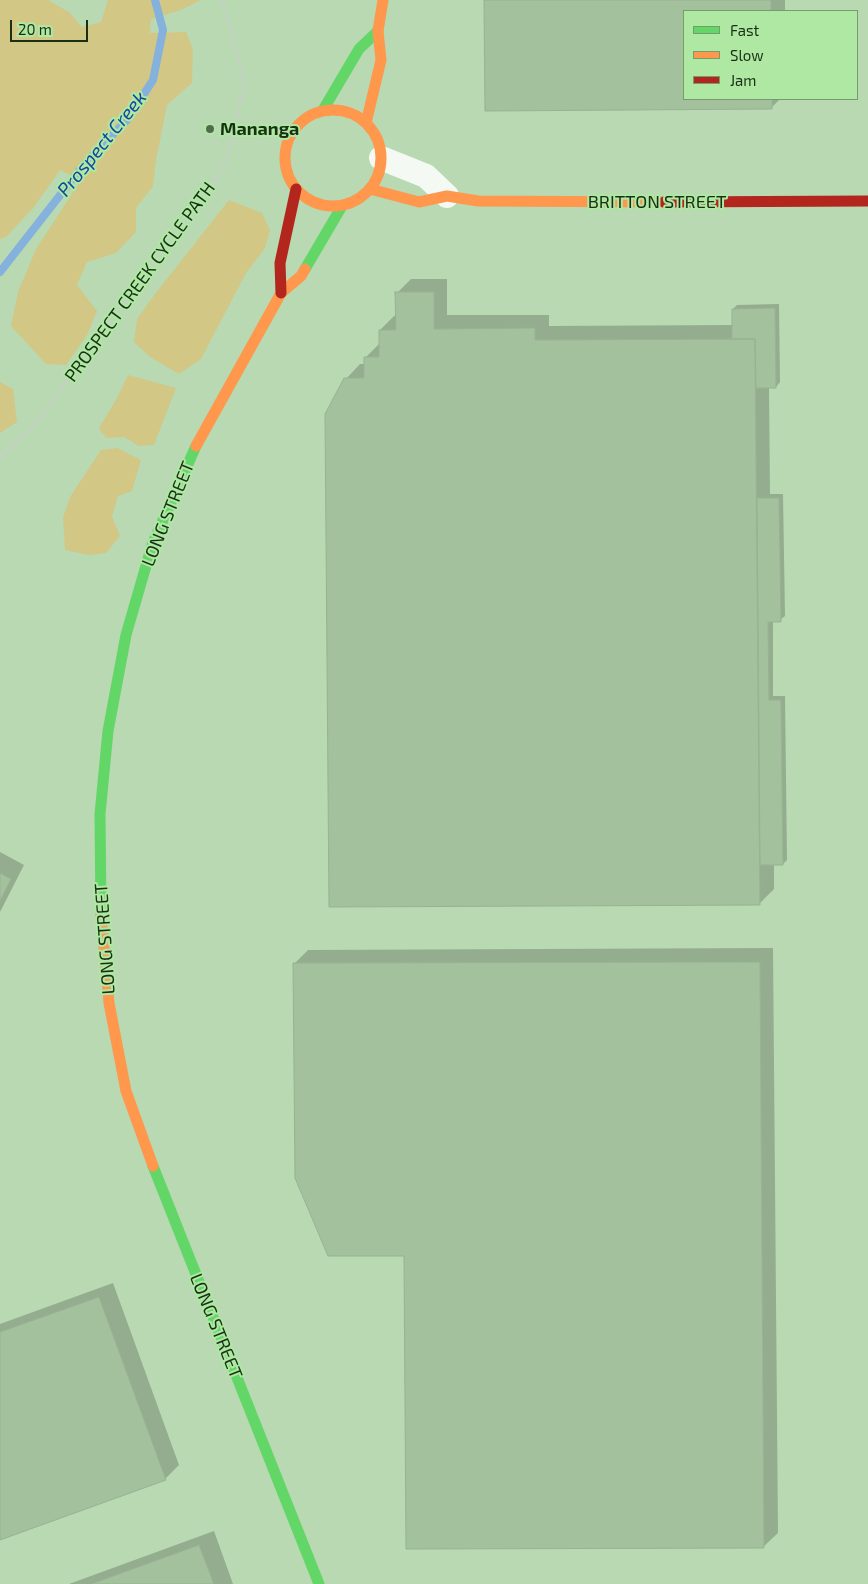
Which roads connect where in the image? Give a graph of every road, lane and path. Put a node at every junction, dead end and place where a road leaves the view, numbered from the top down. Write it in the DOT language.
graph roads {
  1 [pos="222,0"];
  2 [pos="383,0"];
  3 [pos="378,31"];
  4 [pos="323,110"];
  5 [pos="366,123"];
  6 [pos="381,158"];
  7 [pos="296,189"];
  8 [pos="370,189"];
  9 [pos="447,196"];
  10 [pos="868,200"];
  11 [pos="342,206"];
  12 [pos="281,293"];
  13 [pos="0,456"];
  14 [pos="319,1584"];
  1 -- 13 [label="path, PROSPECT CREEK CYCLE PATH"];
  2 -- 3 [label="street"];
  3 -- 4 [label="street"];
  3 -- 5 [label="street"];
  4 -- 5 [label="street"];
  4 -- 7 [label="street"];
  5 -- 6 [label="street"];
  6 -- 8 [label="street"];
  6 -- 9 [label="street"];
  7 -- 11 [label="street"];
  7 -- 12 [label="street"];
  8 -- 9 [label="street, BRITTON STREET"];
  8 -- 11 [label="street"];
  9 -- 10 [label="street, BRITTON STREET"];
  11 -- 12 [label="street, LONG STREET"];
  12 -- 14 [label="street, LONG STREET"];
}
